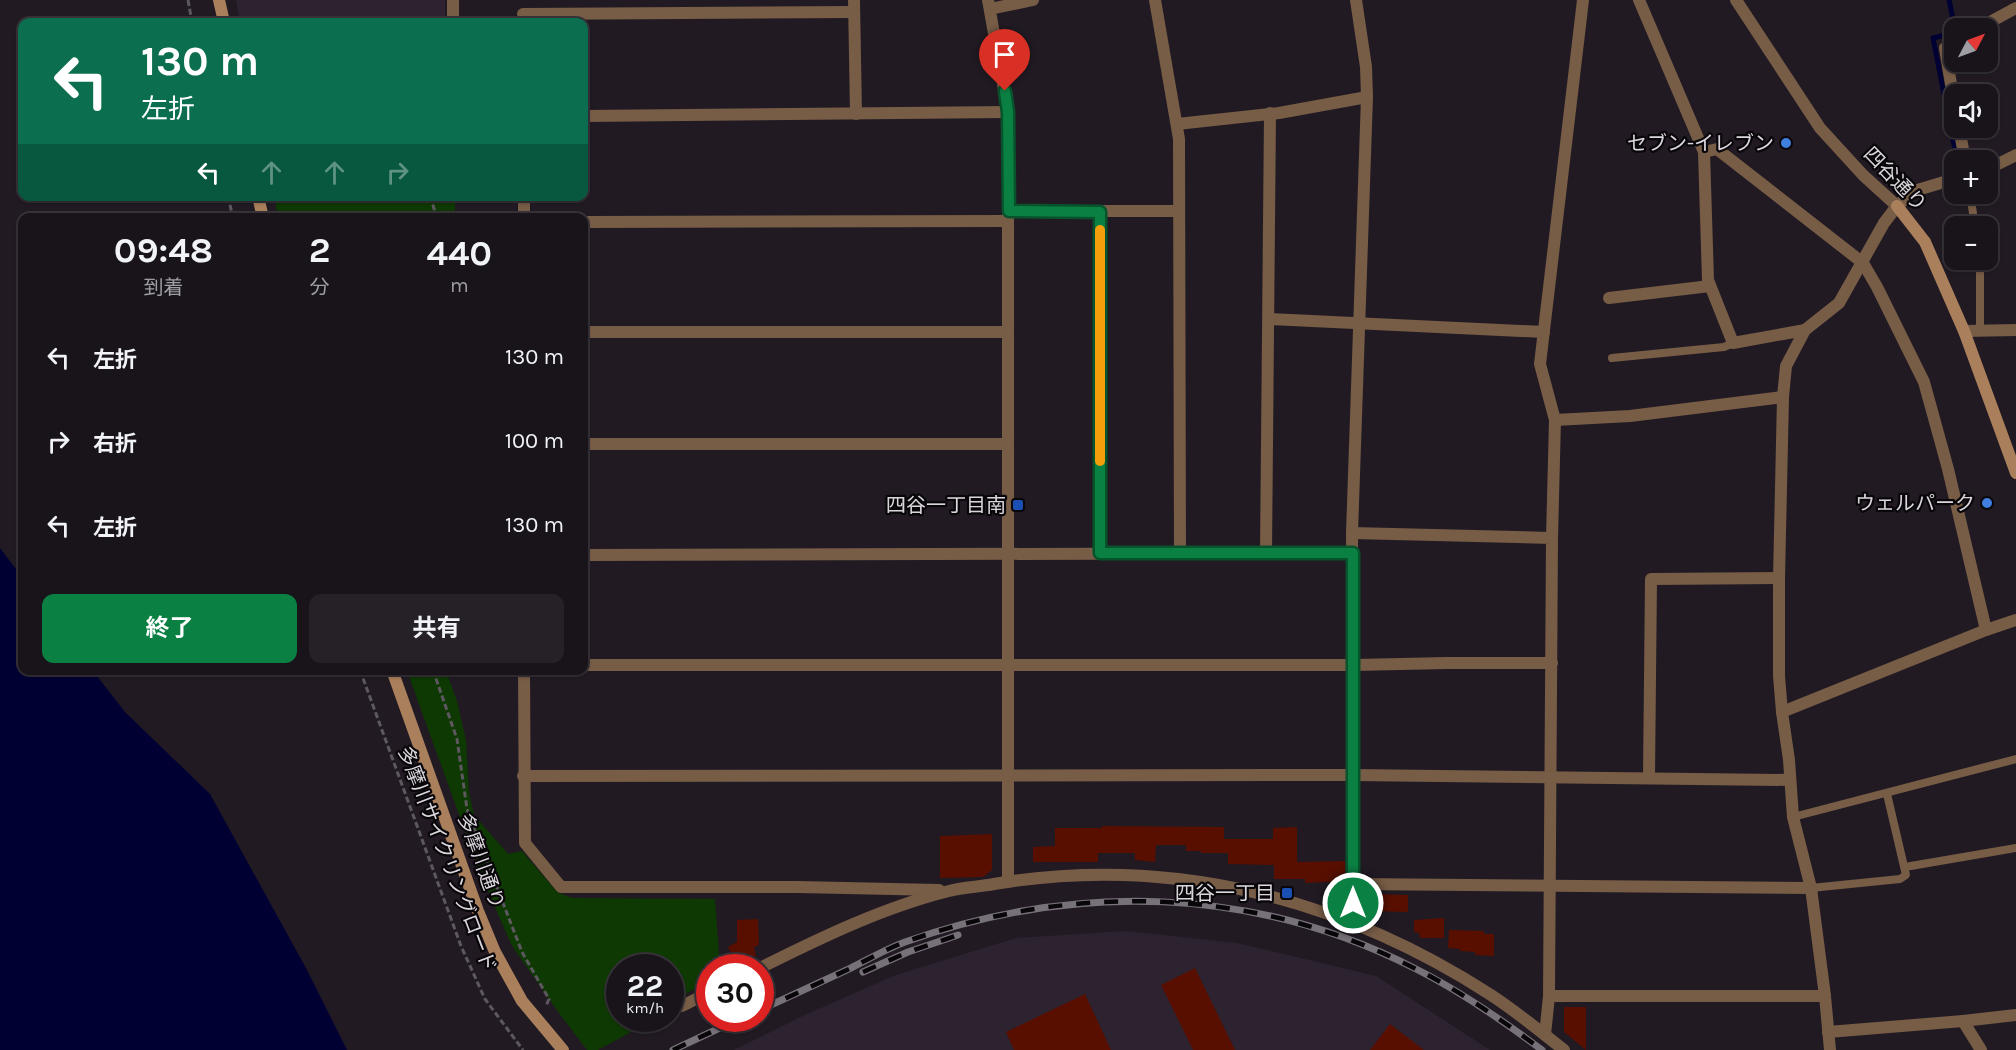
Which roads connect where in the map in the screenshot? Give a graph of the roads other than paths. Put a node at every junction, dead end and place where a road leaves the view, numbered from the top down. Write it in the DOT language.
graph roads {
  1 [pos="219,0"];
  2 [pos="453,0"];
  3 [pos="523,0"];
  4 [pos="1033,0"];
  5 [pos="1155,0"];
  6 [pos="1356,0"];
  7 [pos="1583,0"];
  8 [pos="1639,0"];
  9 [pos="1737,0"];
  10 [pos="989,4"];
  11 [pos="854,6"];
  12 [pos="2016,8"];
  13 [pos="223,18"];
  14 [pos="453,18"];
  15 [pos="523,18"];
  16 [pos="1998,18"];
  17 [pos="1367,97"];
  18 [pos="1008,112"];
  19 [pos="1270,113"];
  20 [pos="855,114"];
  21 [pos="588,116"];
  22 [pos="1178,124"];
  23 [pos="1704,152"];
  24 [pos="2016,155"];
  25 [pos="1998,164"];
  26 [pos="1944,182"];
  27 [pos="1897,206"];
  28 [pos="1179,211"];
  29 [pos="1100,212"];
  30 [pos="1009,216"];
  31 [pos="588,222"];
  32 [pos="1863,263"];
  33 [pos="1980,270"];
  34 [pos="1710,286"];
  35 [pos="1609,298"];
  36 [pos="1269,319"];
  37 [pos="1359,321"];
  38 [pos="1805,330"];
  39 [pos="2016,330"];
  40 [pos="588,332"];
  41 [pos="1008,332"];
  42 [pos="1544,332"];
  43 [pos="1964,332"];
  44 [pos="1980,332"];
  45 [pos="1733,343"];
  46 [pos="1612,358"];
  47 [pos="1782,397"];
  48 [pos="1554,420"];
  49 [pos="588,444"];
  50 [pos="1008,444"];
  51 [pos="2016,473"];
  52 [pos="1352,534"];
  53 [pos="1552,538"];
  54 [pos="1100,553"];
  55 [pos="1266,553"];
  56 [pos="1353,553"];
  57 [pos="1008,554"];
  58 [pos="1180,554"];
  59 [pos="588,555"];
  60 [pos="1779,578"];
  61 [pos="2016,620"];
  62 [pos="1986,630"];
  63 [pos="1552,663"];
  64 [pos="1008,664"];
  65 [pos="588,665"];
  66 [pos="1354,665"];
  67 [pos="394,675"];
  68 [pos="524,675"];
  69 [pos="1782,712"];
  70 [pos="2016,759"];
  71 [pos="1352,775"];
  72 [pos="523,776"];
  73 [pos="1009,776"];
  74 [pos="1550,776"];
  75 [pos="1649,777"];
  76 [pos="1789,780"];
  77 [pos="1887,794"];
  78 [pos="1793,817"];
  79 [pos="2016,848"];
  80 [pos="1905,867"];
  81 [pos="1008,882"];
  82 [pos="1353,884"];
  83 [pos="1550,885"];
  84 [pos="1811,888"];
  85 [pos="951,890"];
  86 [pos="1354,923"];
  87 [pos="774,962"];
  88 [pos="1549,996"];
  89 [pos="1825,996"];
  90 [pos="2016,1015"];
  91 [pos="1963,1021"];
  92 [pos="1828,1032"];
  93 [pos="1545,1035"];
  94 [pos="563,1050"];
  95 [pos="1564,1050"];
  96 [pos="1830,1050"];
  97 [pos="1981,1050"];
  1 -- 13 [label="street"];
  2 -- 14 [label="street"];
  3 -- 15 [label="street"];
  4 -- 10 [label="street"];
  5 -- 22 [label="street"];
  6 -- 17 [label="street"];
  7 -- 42 [label="street"];
  8 -- 23 [label="street"];
  9 -- 27 [label="street, 四谷通り"];
  10 -- 18 [label="street"];
  11 -- 15 [label="street"];
  11 -- 20 [label="street"];
  12 -- 16 [label="street"];
  17 -- 19 [label="street"];
  17 -- 37 [label="street"];
  18 -- 20 [label="street"];
  18 -- 30 [label="street"];
  19 -- 22 [label="street"];
  19 -- 36 [label="street"];
  20 -- 21 [label="street"];
  22 -- 28 [label="street"];
  23 -- 32 [label="street"];
  23 -- 34 [label="street"];
  24 -- 25 [label="street"];
  26 -- 27 [label="street"];
  27 -- 32 [label="street"];
  27 -- 43 [label="street, 四谷通り"];
  28 -- 29 [label="street"];
  28 -- 58 [label="street"];
  29 -- 30 [label="street"];
  29 -- 54 [label="street"];
  30 -- 31 [label="street"];
  30 -- 41 [label="street"];
  32 -- 38 [label="street"];
  32 -- 62 [label="street"];
  33 -- 44 [label="lane"];
  34 -- 35 [label="street"];
  34 -- 45 [label="street"];
  36 -- 37 [label="street"];
  36 -- 55 [label="street"];
  37 -- 42 [label="street"];
  37 -- 52 [label="street"];
  38 -- 45 [label="street"];
  38 -- 47 [label="street"];
  39 -- 44 [label="street"];
  40 -- 41 [label="street"];
  41 -- 50 [label="street"];
  42 -- 48 [label="street"];
  43 -- 44 [label="street"];
  43 -- 51 [label="street, 四谷通り"];
  45 -- 46 [label="lane"];
  47 -- 48 [label="street"];
  47 -- 60 [label="street"];
  48 -- 53 [label="street"];
  49 -- 50 [label="street"];
  50 -- 57 [label="street"];
  52 -- 53 [label="street"];
  52 -- 56 [label="street"];
  53 -- 63 [label="street"];
  54 -- 57 [label="street"];
  54 -- 58 [label="street"];
  55 -- 56 [label="street"];
  55 -- 58 [label="street"];
  56 -- 66 [label="street"];
  57 -- 59 [label="street"];
  57 -- 64 [label="street"];
  60 -- 69 [label="street"];
  60 -- 75 [label="street"];
  61 -- 62 [label="street"];
  62 -- 69 [label="street"];
  63 -- 66 [label="street"];
  63 -- 74 [label="street"];
  64 -- 65 [label="street"];
  64 -- 66 [label="street"];
  64 -- 73 [label="street"];
  66 -- 71 [label="street"];
  67 -- 94 [label="street, 多摩川通り"];
  68 -- 72 [label="street"];
  69 -- 76 [label="street"];
  70 -- 77 [label="lane"];
  71 -- 73 [label="street"];
  71 -- 74 [label="street"];
  71 -- 82 [label="street"];
  72 -- 73 [label="street"];
  72 -- 85 [label="street"];
  73 -- 81 [label="street"];
  74 -- 75 [label="street"];
  74 -- 83 [label="street"];
  75 -- 76 [label="street"];
  76 -- 78 [label="street"];
  77 -- 78 [label="lane"];
  77 -- 80 [label="lane"];
  78 -- 84 [label="street"];
  79 -- 80 [label="lane"];
  80 -- 84 [label="lane"];
  81 -- 85 [label="street"];
  81 -- 86 [label="street"];
  82 -- 83 [label="street"];
  82 -- 86 [label="street"];
  83 -- 84 [label="street"];
  83 -- 88 [label="street"];
  84 -- 89 [label="street"];
  85 -- 87 [label="street"];
  86 -- 93 [label="street"];
  88 -- 89 [label="street"];
  88 -- 93 [label="street"];
  89 -- 92 [label="street"];
  90 -- 91 [label="street"];
  91 -- 92 [label="street"];
  91 -- 97 [label="street"];
  92 -- 96 [label="street"];
  93 -- 95 [label="street"];
}
